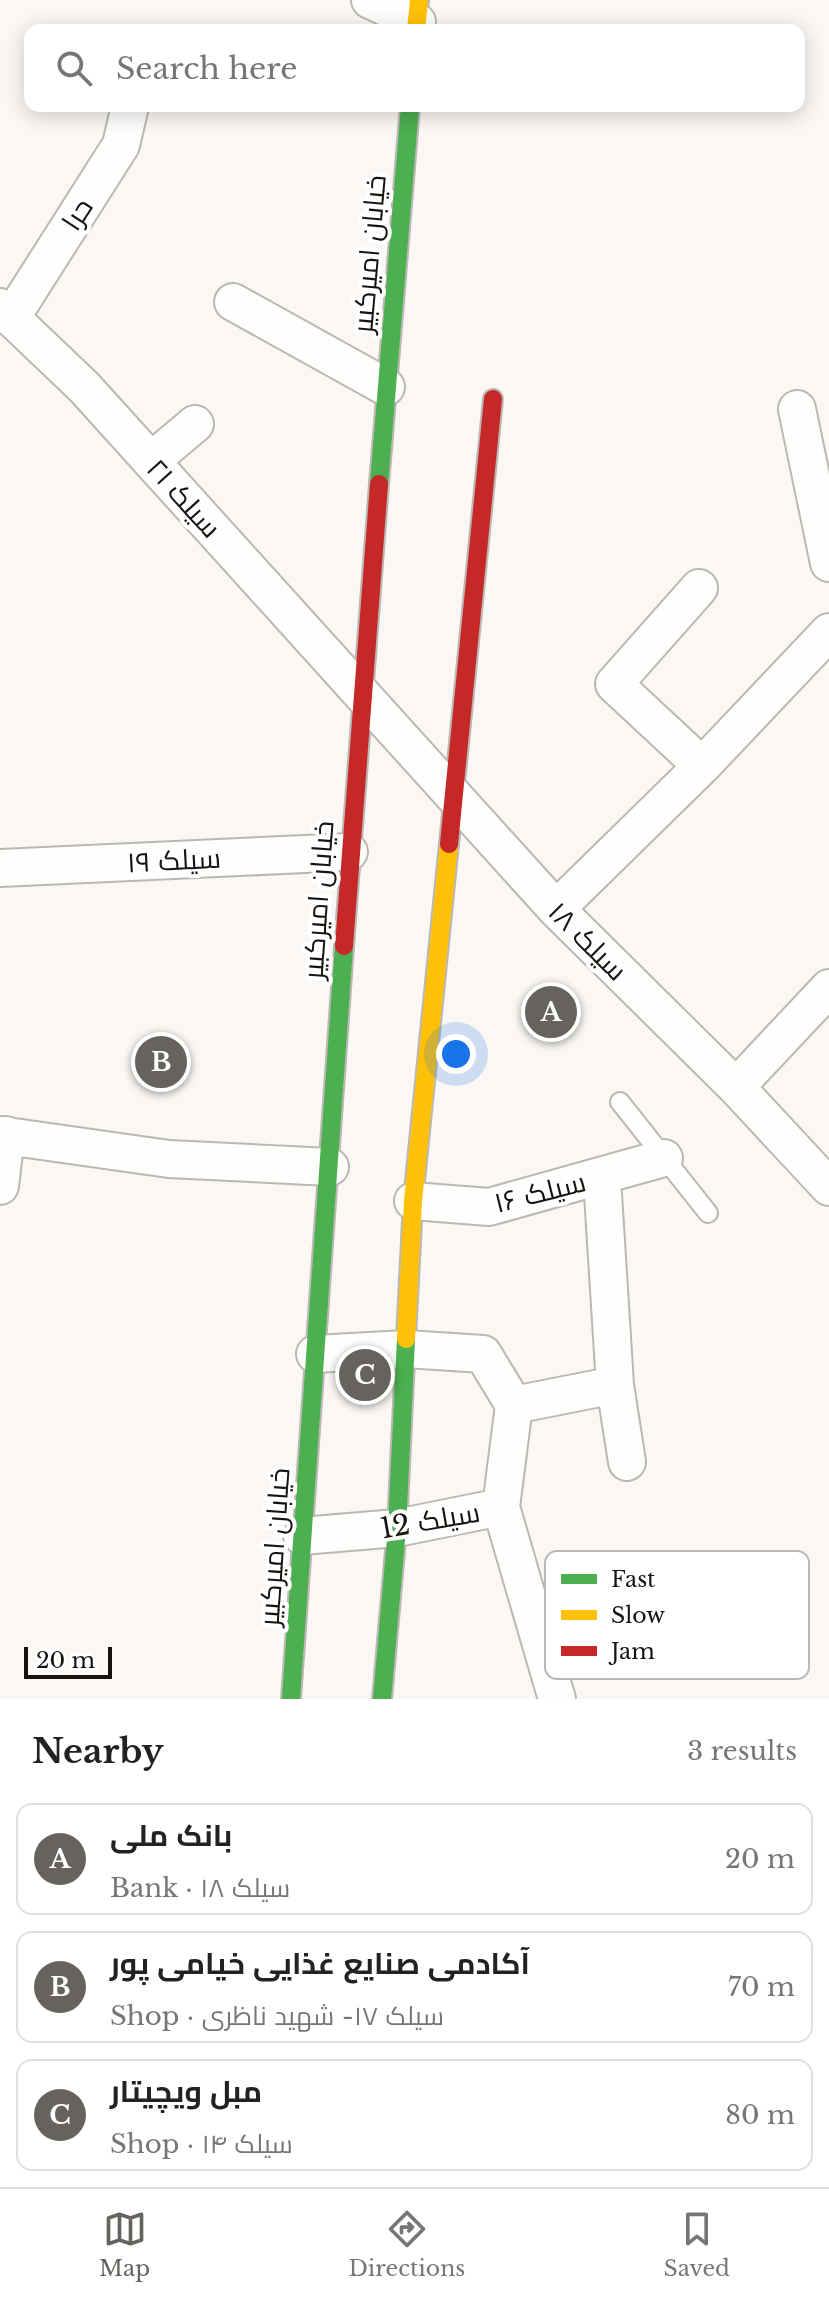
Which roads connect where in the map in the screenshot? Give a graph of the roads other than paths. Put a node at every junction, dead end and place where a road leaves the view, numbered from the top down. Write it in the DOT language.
graph roads {
  1 [pos="370,0"];
  2 [pos="418,17"];
  3 [pos="129,112"];
  4 [pos="409,112"];
  5 [pos="233,302"];
  6 [pos="6,313"];
  7 [pos="386,387"];
  8 [pos="493,399"];
  9 [pos="797,409"];
  10 [pos="195,424"];
  11 [pos="151,461"];
  12 [pos="828,550"];
  13 [pos="699,588"];
  14 [pos="829,632"];
  15 [pos="361,696"];
  16 [pos="702,766"];
  17 [pos="455,800"];
  18 [pos="349,852"];
  19 [pos="0,868"];
  20 [pos="556,909"];
  21 [pos="829,988"];
  22 [pos="736,1087"];
  23 [pos="620,1102"];
  24 [pos="3,1135"];
  25 [pos="664,1158"];
  26 [pos="330,1167"];
  27 [pos="827,1180"];
  28 [pos="0,1186"];
  29 [pos="603,1194"];
  30 [pos="413,1201"];
  31 [pos="708,1213"];
  32 [pos="406,1349"];
  33 [pos="315,1354"];
  34 [pos="615,1385"];
  35 [pos="514,1405"];
  36 [pos="627,1462"];
  37 [pos="501,1507"];
  38 [pos="397,1528"];
  39 [pos="302,1536"];
  40 [pos="545,1658"];
  41 [pos="551,1679"];
  42 [pos="291,1699"];
  43 [pos="382,1699"];
  44 [pos="557,1699"];
  1 -- 2 [label="street"];
  3 -- 6 [label="street, حرا"];
  4 -- 7 [label="main road, خیابان امیرکبیر"];
  5 -- 7 [label="street"];
  6 -- 11 [label="street, سیلک ۲۱"];
  7 -- 15 [label="main road, خیابان امیرکبیر"];
  8 -- 17 [label="main road"];
  9 -- 12 [label="street"];
  10 -- 11 [label="street"];
  11 -- 15 [label="street, سیلک ۲۱"];
  13 -- 16 [label="street"];
  14 -- 16 [label="street"];
  15 -- 17 [label="street, سیلک ۱۸"];
  15 -- 18 [label="main road, خیابان امیرکبیر"];
  16 -- 20 [label="street"];
  17 -- 20 [label="street, سیلک ۱۸"];
  17 -- 30 [label="main road"];
  18 -- 19 [label="street, سیلک ۱۹"];
  18 -- 26 [label="main road, خیابان امیرکبیر"];
  20 -- 22 [label="street, سیلک ۱۸"];
  21 -- 22 [label="street"];
  22 -- 27 [label="street, سیلک ۱۸"];
  23 -- 25 [label="lane"];
  24 -- 26 [label="street"];
  24 -- 28 [label="street"];
  25 -- 30 [label="street, سیلک ۱۶"];
  25 -- 31 [label="lane"];
  26 -- 33 [label="main road, خیابان امیرکبیر"];
  29 -- 34 [label="street"];
  30 -- 32 [label="main road"];
  32 -- 33 [label="street"];
  32 -- 35 [label="street"];
  32 -- 38 [label="main road"];
  33 -- 39 [label="main road, خیابان امیرکبیر"];
  34 -- 35 [label="street"];
  34 -- 36 [label="street"];
  35 -- 37 [label="street"];
  37 -- 38 [label="street, سیلک 12"];
  37 -- 40 [label="street, سیلک 12"];
  38 -- 39 [label="street, سیلک 12"];
  38 -- 43 [label="main road"];
  39 -- 42 [label="main road, خیابان امیرکبیر"];
  41 -- 44 [label="street, سیلک 12"];
}
